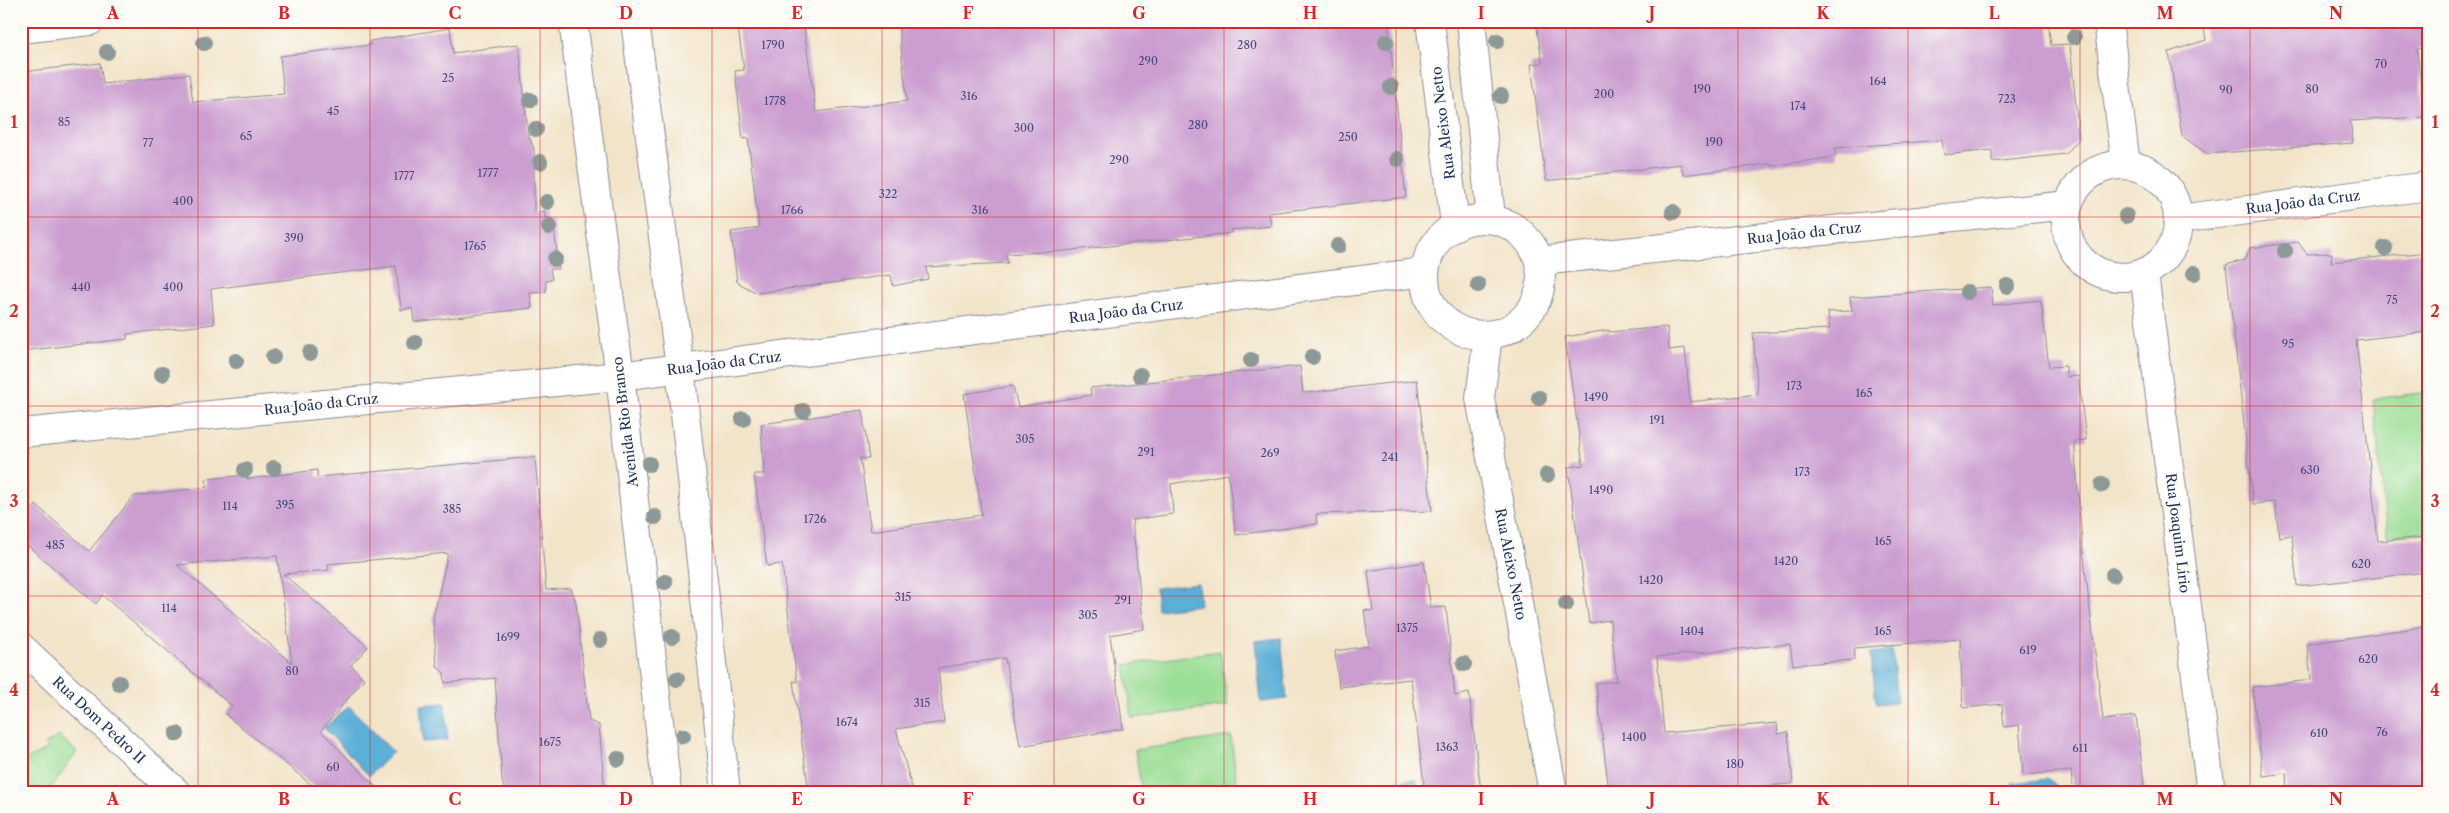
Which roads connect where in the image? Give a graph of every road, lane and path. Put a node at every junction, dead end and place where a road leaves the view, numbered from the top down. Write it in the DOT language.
graph roads {
  1 [pos="90,21"];
  2 [pos="560,21"];
  3 [pos="573,21"];
  4 [pos="635,21"];
  5 [pos="655,21"];
  6 [pos="1430,21"];
  7 [pos="1471,21"];
  8 [pos="2108,21"];
  9 [pos="21,29"];
  10 [pos="577,54"];
  11 [pos="642,75"];
  12 [pos="2126,165"];
  13 [pos="2428,186"];
  14 [pos="2068,205"];
  15 [pos="1491,218"];
  16 [pos="2179,219"];
  17 [pos="1455,225"];
  18 [pos="1540,262"];
  19 [pos="1424,272"];
  20 [pos="2144,273"];
  21 [pos="1488,336"];
  22 [pos="680,368"];
  23 [pos="620,376"];
  24 [pos="21,433"];
  25 [pos="21,648"];
  26 [pos="176,792"];
  27 [pos="667,792"];
  28 [pos="726,792"];
  29 [pos="1553,792"];
  30 [pos="2211,792"];
  1 -- 9 [label="street"];
  2 -- 10 [label="street, Avenida Rio Branco"];
  3 -- 10 [label="street, Avenida Rio Branco"];
  4 -- 11 [label="street"];
  5 -- 11 [label="street"];
  6 -- 17 [label="street, Rua Aleixo Netto"];
  7 -- 15 [label="street"];
  8 -- 12 [label="street"];
  10 -- 23 [label="street, Avenida Rio Branco"];
  11 -- 22 [label="street"];
  12 -- 14 [label="street"];
  12 -- 16 [label="street"];
  13 -- 16 [label="street, Rua João da Cruz"];
  14 -- 18 [label="street, Rua João da Cruz"];
  14 -- 20 [label="street"];
  15 -- 17 [label="street"];
  15 -- 18 [label="street"];
  16 -- 20 [label="street"];
  17 -- 19 [label="street"];
  18 -- 21 [label="street"];
  19 -- 21 [label="street"];
  19 -- 22 [label="street, Rua João da Cruz"];
  20 -- 30 [label="street, Rua Joaquim Lírio"];
  21 -- 29 [label="street, Rua Aleixo Netto"];
  22 -- 23 [label="street, Rua João da Cruz"];
  22 -- 28 [label="street"];
  23 -- 24 [label="street, Rua João da Cruz"];
  23 -- 27 [label="street, Avenida Rio Branco"];
  25 -- 26 [label="street, Rua Dom Pedro II"];
}
